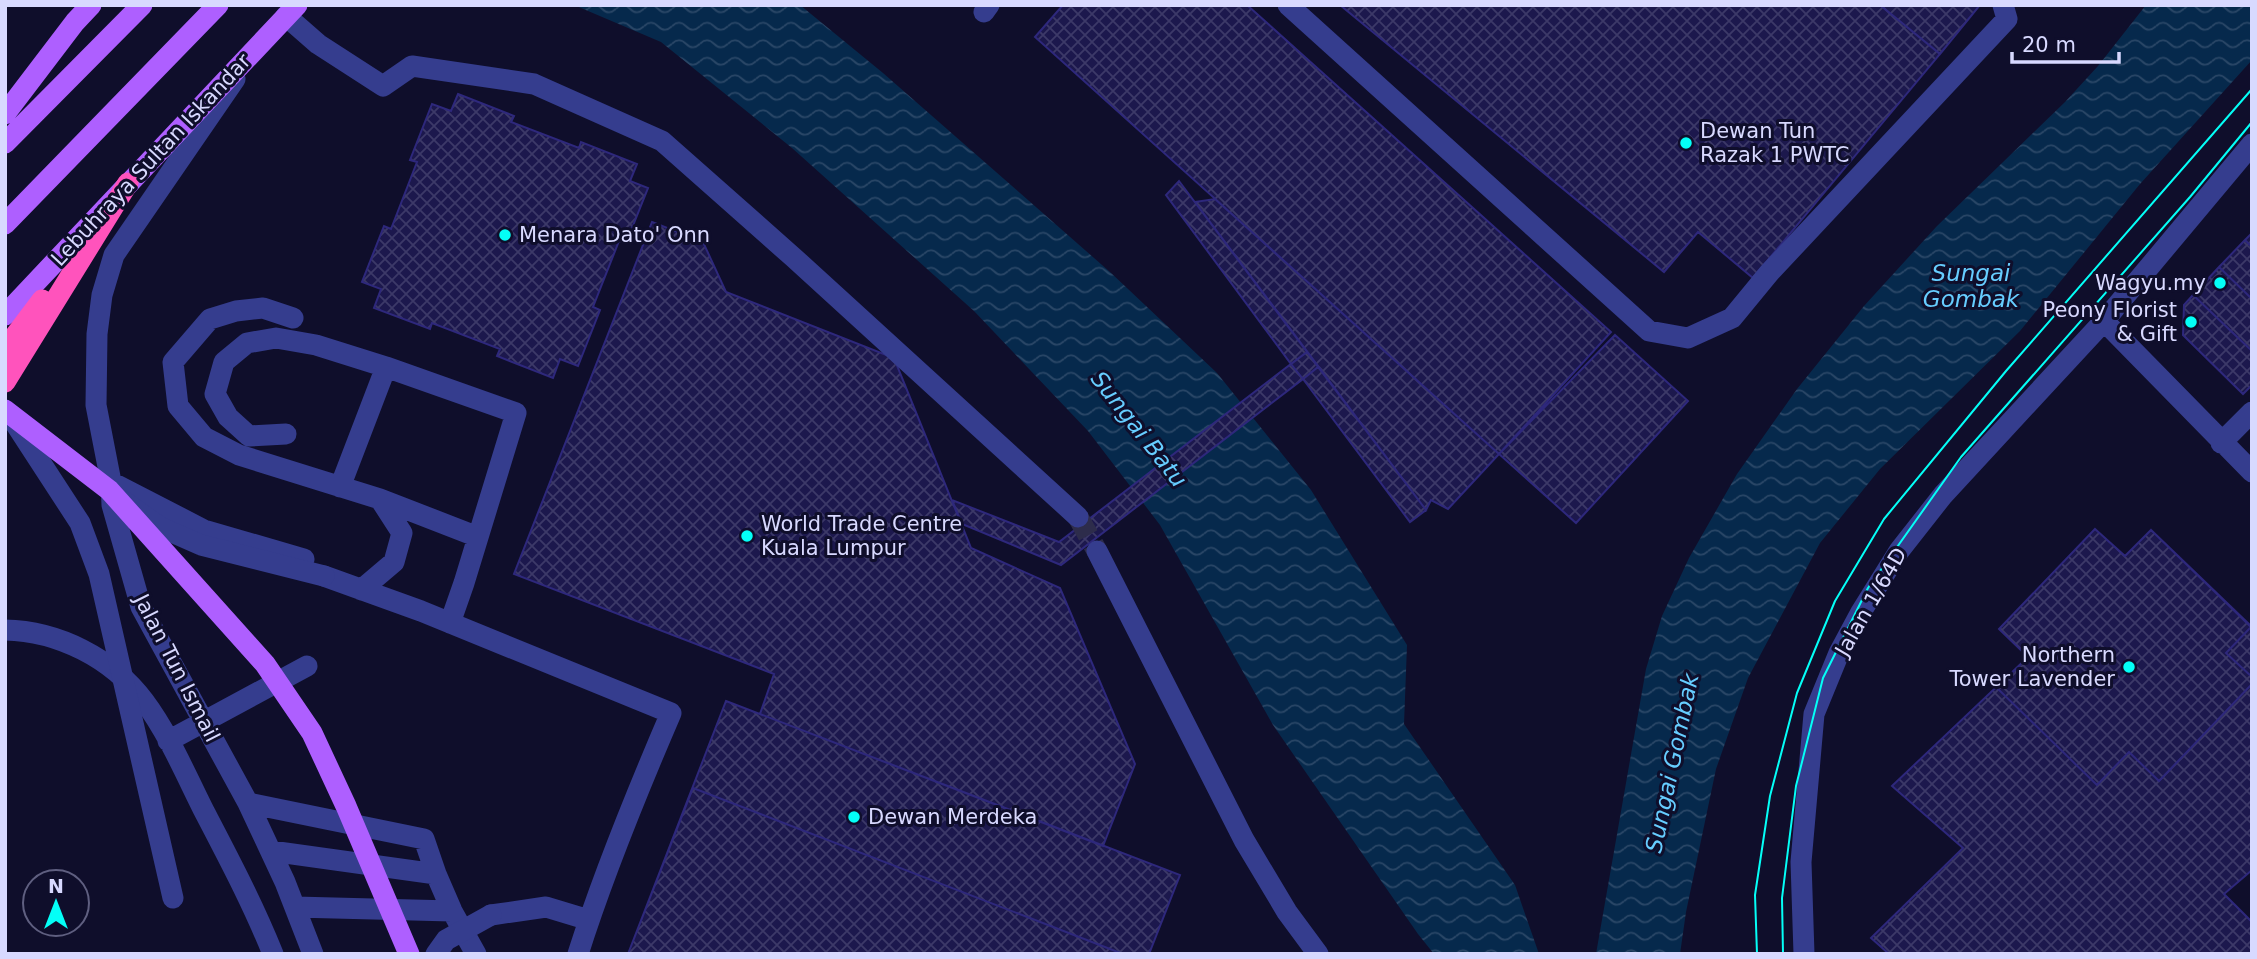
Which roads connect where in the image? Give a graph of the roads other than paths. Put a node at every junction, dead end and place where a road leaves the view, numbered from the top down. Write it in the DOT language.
graph roads {
  1 [pos="91,5"];
  2 [pos="142,5"];
  3 [pos="218,5"];
  4 [pos="1288,5"];
  5 [pos="2010,10"];
  6 [pos="291,11"];
  7 [pos="265,38"];
  8 [pos="5,114"];
  9 [pos="5,143"];
  10 [pos="2252,144"];
  11 [pos="128,183"];
  12 [pos="5,224"];
  13 [pos="5,315"];
  14 [pos="293,318"];
  15 [pos="2104,321"];
  16 [pos="5,349"];
  17 [pos="386,367"];
  18 [pos="5,382"];
  19 [pos="7,411"];
  20 [pos="2252,412"];
  21 [pos="286,434"];
  22 [pos="2221,443"];
  23 [pos="2252,472"];
  24 [pos="110,486"];
  25 [pos="340,487"];
  26 [pos="380,499"];
  27 [pos="1078,517"];
  28 [pos="478,537"];
  29 [pos="1097,551"];
  30 [pos="304,559"];
  31 [pos="361,590"];
  32 [pos="450,623"];
  33 [pos="5,630"];
  34 [pos="307,666"];
  35 [pos="204,722"];
  36 [pos="168,741"];
  37 [pos="248,803"];
  38 [pos="271,851"];
  39 [pos="436,874"];
  40 [pos="173,898"];
  41 [pos="295,907"];
  42 [pos="452,911"];
  43 [pos="589,920"];
  44 [pos="273,954"];
  45 [pos="313,954"];
  46 [pos="410,954"];
  47 [pos="436,954"];
  48 [pos="476,954"];
  49 [pos="578,954"];
  50 [pos="1318,954"];
  51 [pos="1804,954"];
  1 -- 8 [label="main road"];
  2 -- 9 [label="main road"];
  3 -- 12 [label="main road"];
  4 -- 5 [label="street"];
  6 -- 7 [label="main road, Lebuhraya Sultan Iskandar"];
  6 -- 27 [label="street"];
  7 -- 11 [label="main road, Lebuhraya Sultan Iskandar"];
  7 -- 24 [label="street, Jalan Tun Ismail"];
  10 -- 15 [label="street, Jalan 1/64D"];
  11 -- 13 [label="main road, Lebuhraya Sultan Iskandar"];
  11 -- 16 [label="highway"];
  11 -- 18 [label="highway"];
  14 -- 25 [label="street"];
  15 -- 22 [label="street"];
  15 -- 51 [label="street, Jalan 1/64D"];
  17 -- 21 [label="street"];
  17 -- 25 [label="street"];
  17 -- 28 [label="street"];
  19 -- 24 [label="main road, bridge"];
  19 -- 40 [label="street, bridge"];
  20 -- 22 [label="street"];
  22 -- 23 [label="street"];
  24 -- 30 [label="street"];
  24 -- 31 [label="street, bridge"];
  24 -- 35 [label="street, Jalan Tun Ismail"];
  24 -- 46 [label="main road, bridge"];
  25 -- 26 [label="street"];
  26 -- 28 [label="street"];
  26 -- 31 [label="street"];
  28 -- 32 [label="street"];
  29 -- 50 [label="street"];
  31 -- 32 [label="street"];
  32 -- 43 [label="street"];
  33 -- 36 [label="street, Jalan Tun Ismail"];
  34 -- 35 [label="street"];
  35 -- 36 [label="street"];
  35 -- 37 [label="street, Jalan Tun Ismail"];
  36 -- 44 [label="street, Jalan Tun Ismail"];
  37 -- 38 [label="street, Jalan Tun Ismail"];
  37 -- 39 [label="street"];
  38 -- 39 [label="street"];
  38 -- 41 [label="street, Jalan Tun Ismail"];
  39 -- 42 [label="street"];
  41 -- 42 [label="street"];
  41 -- 45 [label="street, Jalan Tun Ismail"];
  42 -- 48 [label="street"];
  43 -- 47 [label="street, bridge"];
  43 -- 49 [label="street"];
}
